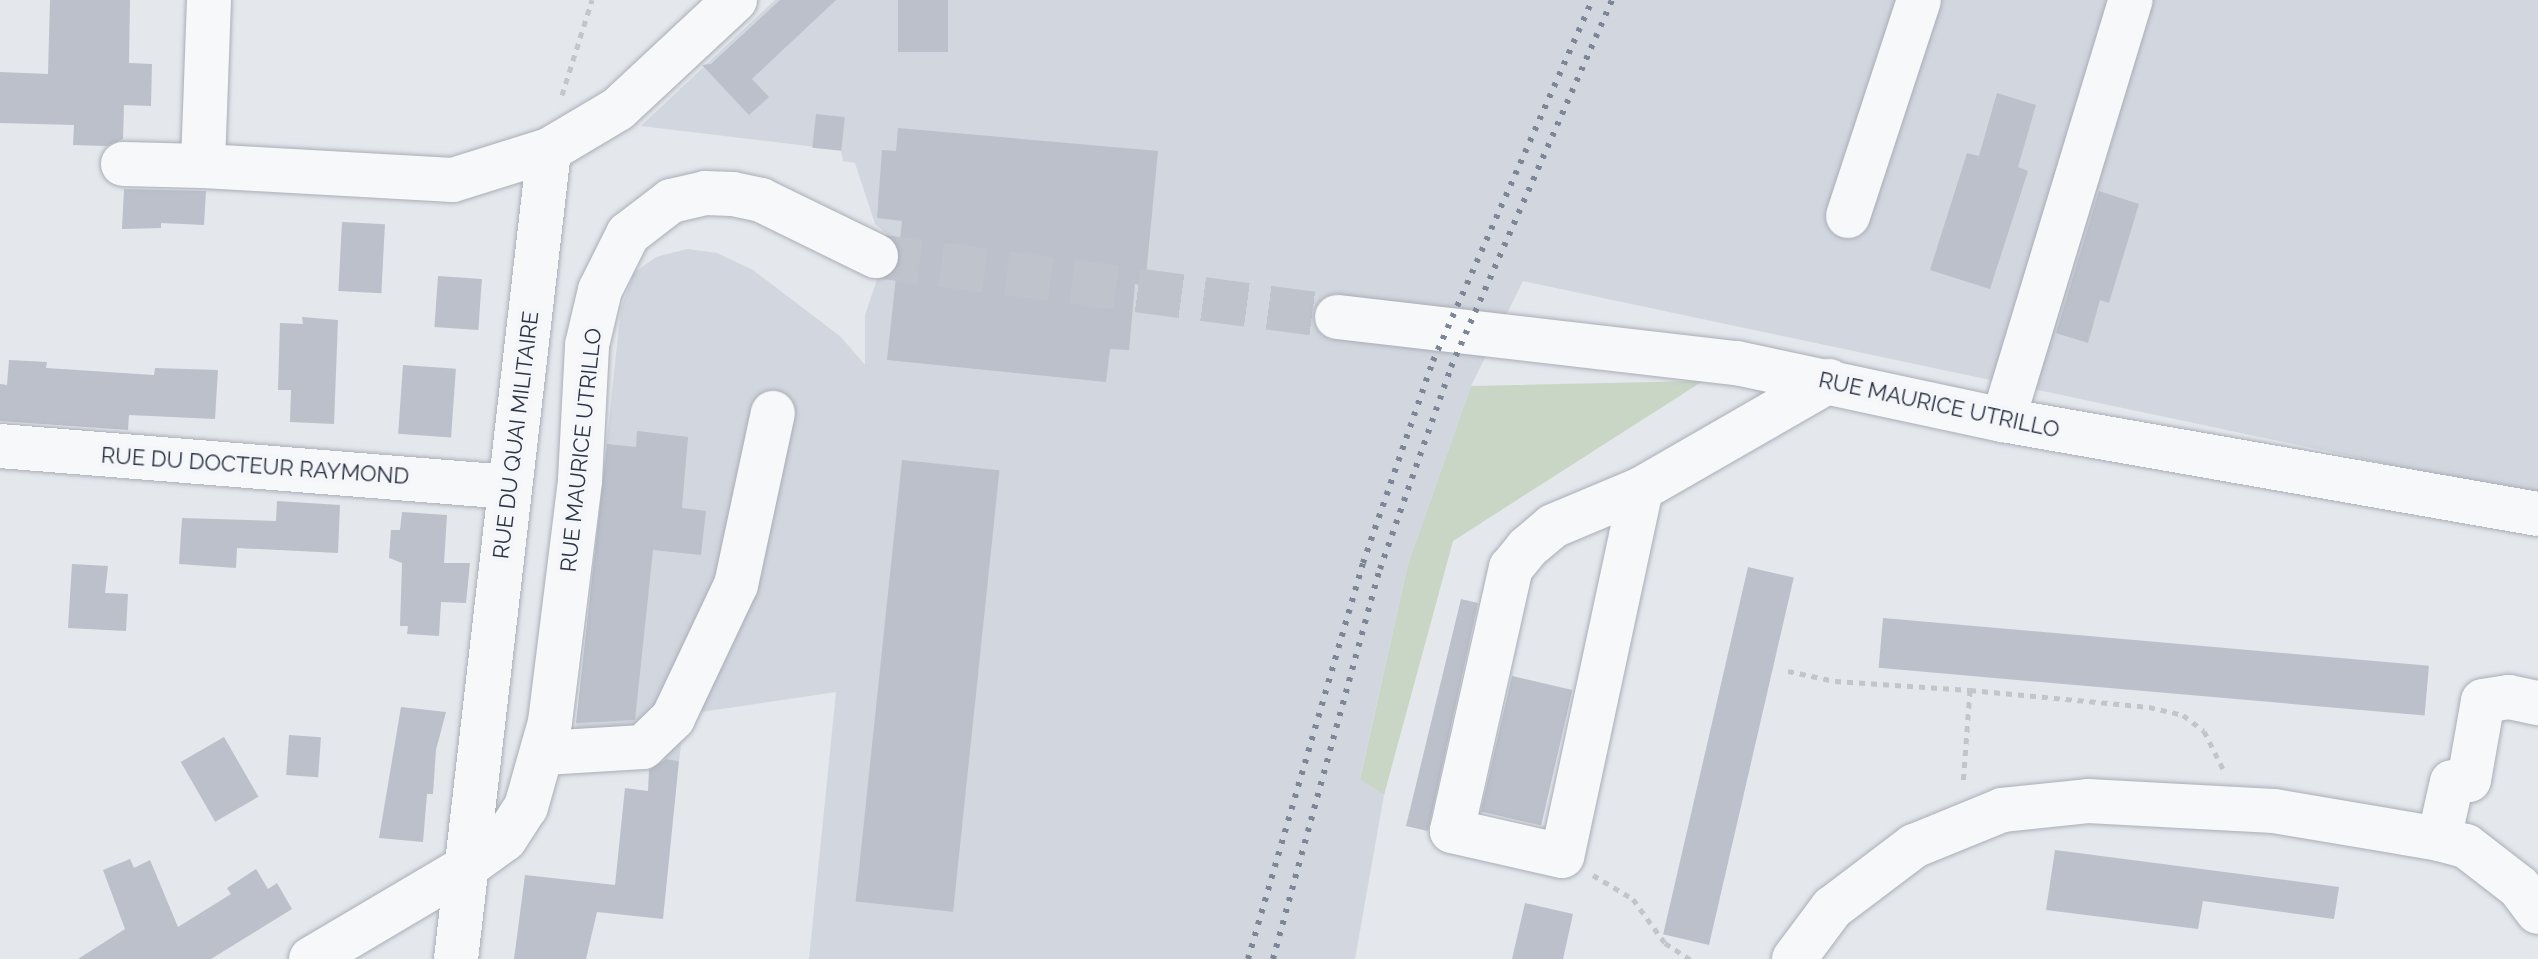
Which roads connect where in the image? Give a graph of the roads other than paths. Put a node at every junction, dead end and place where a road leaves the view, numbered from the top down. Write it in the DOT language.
graph roads {
  1 [pos="209,0"];
  2 [pos="735,0"];
  3 [pos="1919,0"];
  4 [pos="2131,0"];
  5 [pos="549,150"];
  6 [pos="123,164"];
  7 [pos="203,166"];
  8 [pos="1848,216"];
  9 [pos="876,256"];
  10 [pos="1337,317"];
  11 [pos="1829,381"];
  12 [pos="773,413"];
  13 [pos="2003,420"];
  14 [pos="0,446"];
  15 [pos="509,487"];
  16 [pos="1641,489"];
  17 [pos="2538,514"];
  18 [pos="2538,703"];
  19 [pos="544,753"];
  20 [pos="2439,839"];
  21 [pos="465,868"];
  22 [pos="2538,912"];
  23 [pos="311,959"];
  24 [pos="456,959"];
  25 [pos="1794,959"];
  1 -- 7 [label="street"];
  2 -- 5 [label="street"];
  3 -- 8 [label="street"];
  4 -- 13 [label="street"];
  5 -- 7 [label="street"];
  5 -- 15 [label="street, RUE DU QUAI MILITAIRE"];
  6 -- 7 [label="street"];
  9 -- 19 [label="street, RUE MAURICE UTRILLO"];
  10 -- 11 [label="street, RUE MAURICE UTRILLO"];
  11 -- 13 [label="street, RUE MAURICE UTRILLO"];
  11 -- 16 [label="street"];
  12 -- 19 [label="street"];
  13 -- 17 [label="street, RUE MAURICE UTRILLO"];
  14 -- 15 [label="street, RUE DU DOCTEUR RAYMOND"];
  15 -- 21 [label="street, RUE DU QUAI MILITAIRE"];
  16 -- 16 [label="street"];
  18 -- 20 [label="street"];
  19 -- 21 [label="street, RUE MAURICE UTRILLO"];
  20 -- 22 [label="street"];
  20 -- 25 [label="street"];
  21 -- 23 [label="street, RUE MAURICE UTRILLO"];
  21 -- 24 [label="street, RUE DU QUAI MILITAIRE"];
}
